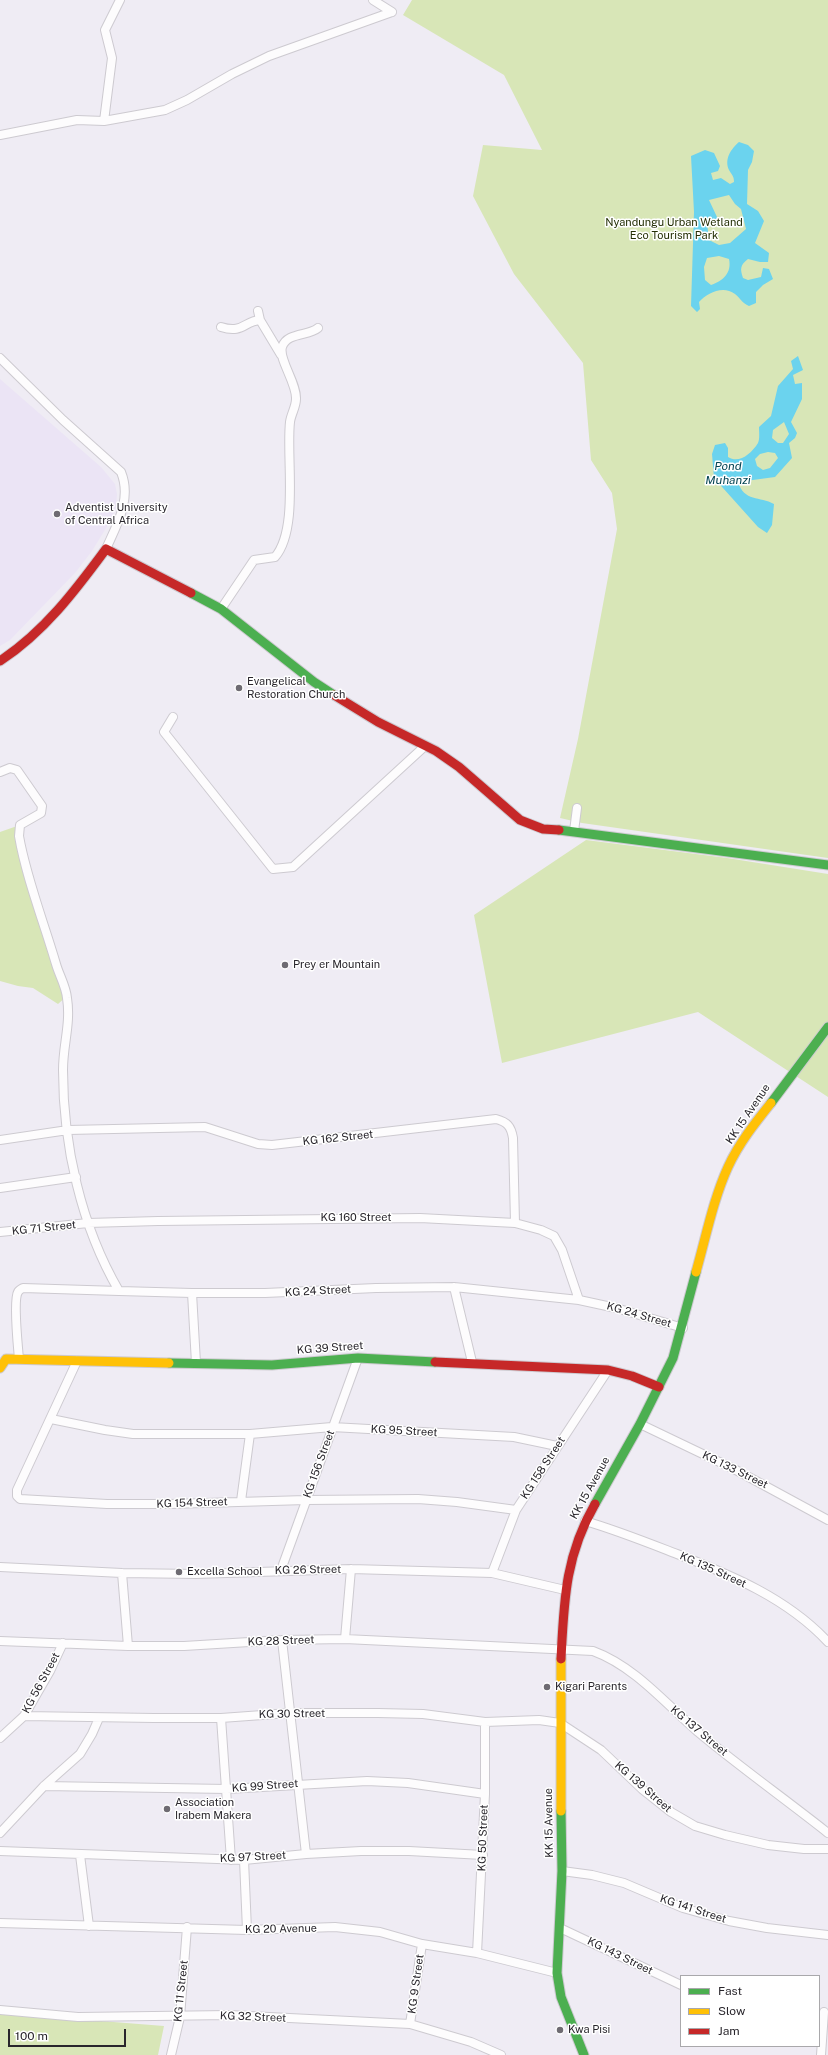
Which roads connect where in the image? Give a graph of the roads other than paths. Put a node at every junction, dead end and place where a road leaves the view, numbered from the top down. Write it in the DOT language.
graph roads {
  1 [pos="120,0"];
  2 [pos="373,0"];
  3 [pos="104,121"];
  4 [pos="0,134"];
  5 [pos="258,311"];
  6 [pos="260,320"];
  7 [pos="221,327"];
  8 [pos="318,328"];
  9 [pos="269,336"];
  10 [pos="285,342"];
  11 [pos="281,355"];
  12 [pos="0,358"];
  13 [pos="106,548"];
  14 [pos="221,610"];
  15 [pos="0,661"];
  16 [pos="173,717"];
  17 [pos="425,746"];
  18 [pos="0,772"];
  19 [pos="577,808"];
  20 [pos="574,831"];
  21 [pos="828,865"];
  22 [pos="828,1027"];
  23 [pos="68,1130"];
  24 [pos="0,1140"];
  25 [pos="76,1176"];
  26 [pos="0,1188"];
  27 [pos="88,1223"];
  28 [pos="515,1223"];
  29 [pos="0,1232"];
  30 [pos="454,1287"];
  31 [pos="119,1291"];
  32 [pos="192,1293"];
  33 [pos="578,1300"];
  34 [pos="683,1328"];
  35 [pos="358,1358"];
  36 [pos="3,1359"];
  37 [pos="19,1359"];
  38 [pos="76,1361"];
  39 [pos="472,1362"];
  40 [pos="196,1363"];
  41 [pos="0,1368"];
  42 [pos="608,1370"];
  43 [pos="659,1387"];
  44 [pos="51,1419"];
  45 [pos="640,1424"];
  46 [pos="332,1427"];
  47 [pos="250,1434"];
  48 [pos="557,1446"];
  49 [pos="306,1500"];
  50 [pos="241,1502"];
  51 [pos="516,1510"];
  52 [pos="828,1520"];
  53 [pos="585,1521"];
  54 [pos="0,1567"];
  55 [pos="351,1569"];
  56 [pos="281,1570"];
  57 [pos="122,1573"];
  58 [pos="492,1573"];
  59 [pos="565,1590"];
  60 [pos="345,1639"];
  61 [pos="282,1640"];
  62 [pos="0,1641"];
  63 [pos="828,1642"];
  64 [pos="63,1643"];
  65 [pos="128,1646"];
  66 [pos="562,1648"];
  67 [pos="290,1714"];
  68 [pos="24,1716"];
  69 [pos="99,1718"];
  70 [pos="221,1718"];
  71 [pos="486,1722"];
  72 [pos="560,1723"];
  73 [pos="0,1738"];
  74 [pos="298,1784"];
  75 [pos="44,1786"];
  76 [pos="226,1789"];
  77 [pos="485,1794"];
  78 [pos="0,1833"];
  79 [pos="828,1833"];
  80 [pos="828,1849"];
  81 [pos="0,1851"];
  82 [pos="80,1854"];
  83 [pos="306,1854"];
  84 [pos="483,1855"];
  85 [pos="231,1860"];
  86 [pos="244,1860"];
  87 [pos="562,1871"];
  88 [pos="0,1923"];
  89 [pos="89,1926"];
  90 [pos="187,1927"];
  91 [pos="560,1928"];
  92 [pos="247,1930"];
  93 [pos="828,1935"];
  94 [pos="422,1944"];
  95 [pos="477,1953"];
  96 [pos="557,1973"];
  97 [pos="680,1984"];
  98 [pos="0,2010"];
  99 [pos="824,2012"];
  100 [pos="180,2017"];
  101 [pos="410,2024"];
  102 [pos="171,2055"];
  103 [pos="501,2055"];
  104 [pos="584,2055"];
  105 [pos="821,2055"];
  1 -- 3 [label="street"];
  2 -- 3 [label="street"];
  3 -- 4 [label="street"];
  5 -- 6 [label="street"];
  6 -- 7 [label="street"];
  6 -- 9 [label="street"];
  8 -- 10 [label="street"];
  9 -- 10 [label="street"];
  9 -- 11 [label="street"];
  10 -- 11 [label="street"];
  11 -- 14 [label="street"];
  12 -- 13 [label="street"];
  13 -- 14 [label="street"];
  13 -- 15 [label="street"];
  14 -- 17 [label="street"];
  16 -- 17 [label="street"];
  17 -- 20 [label="street"];
  18 -- 23 [label="street"];
  19 -- 20 [label="street"];
  20 -- 21 [label="street"];
  22 -- 34 [label="street, KK 15 Avenue"];
  23 -- 24 [label="street"];
  23 -- 25 [label="street"];
  23 -- 28 [label="street, KG 162 Street"];
  25 -- 26 [label="street"];
  25 -- 27 [label="street"];
  27 -- 28 [label="street, KG 160 Street"];
  27 -- 29 [label="street, KG 71 Street"];
  27 -- 31 [label="street"];
  28 -- 33 [label="street, KG 160 Street"];
  30 -- 32 [label="street, KG 24 Street"];
  30 -- 33 [label="street, KG 24 Street"];
  30 -- 39 [label="street"];
  31 -- 32 [label="street, KG 24 Street"];
  31 -- 37 [label="street, KG 24 Street"];
  32 -- 40 [label="street"];
  33 -- 34 [label="street, KG 24 Street"];
  34 -- 43 [label="street, KK 15 Avenue"];
  35 -- 39 [label="street, KG 39 Street"];
  35 -- 40 [label="street, KG 39 Street"];
  35 -- 46 [label="street, KG 156 Street"];
  36 -- 37 [label="street, KG 39 Street"];
  36 -- 41 [label="street"];
  37 -- 38 [label="street, KG 39 Street"];
  38 -- 40 [label="street, KG 39 Street"];
  38 -- 44 [label="street, KG 154 Street"];
  39 -- 42 [label="street, KG 39 Street"];
  42 -- 43 [label="street, KG 39 Street"];
  42 -- 48 [label="street, KG 158 Street"];
  43 -- 45 [label="street, KK 15 Avenue"];
  44 -- 47 [label="street, KG 95 Street"];
  44 -- 50 [label="street, KG 154 Street"];
  45 -- 52 [label="street, KG 133 Street"];
  45 -- 53 [label="street, KK 15 Avenue"];
  46 -- 47 [label="street, KG 95 Street"];
  46 -- 48 [label="street, KG 95 Street"];
  46 -- 49 [label="street, KG 156 Street"];
  47 -- 50 [label="street"];
  48 -- 51 [label="street, KG 158 Street"];
  49 -- 50 [label="street, KG 154 Street"];
  49 -- 51 [label="street, KG 154 Street"];
  49 -- 56 [label="street, KG 156 Street"];
  51 -- 58 [label="street, KG 158 Street"];
  53 -- 59 [label="street, KK 15 Avenue"];
  53 -- 63 [label="street, KG 135 Street"];
  54 -- 57 [label="street, KG 26 Street"];
  55 -- 56 [label="street, KG 26 Street"];
  55 -- 58 [label="street, KG 26 Street"];
  55 -- 60 [label="street"];
  56 -- 57 [label="street, KG 26 Street"];
  57 -- 65 [label="street"];
  58 -- 59 [label="street, KG 26 Street"];
  59 -- 66 [label="street, KK 15 Avenue"];
  60 -- 61 [label="street, KG 28 Street"];
  60 -- 66 [label="street, KG 28 Street"];
  61 -- 65 [label="street, KG 28 Street"];
  61 -- 67 [label="street"];
  62 -- 64 [label="street, KG 28 Street"];
  64 -- 65 [label="street, KG 28 Street"];
  64 -- 68 [label="street, KG 56 Street"];
  66 -- 72 [label="street, KK 15 Avenue"];
  66 -- 79 [label="street, KG 137 Street"];
  67 -- 70 [label="street, KG 30 Street"];
  67 -- 71 [label="street, KG 30 Street"];
  67 -- 74 [label="street"];
  68 -- 69 [label="street, KG 30 Street"];
  68 -- 73 [label="street, KG 56 Street"];
  69 -- 70 [label="street, KG 30 Street"];
  69 -- 75 [label="street"];
  70 -- 76 [label="street"];
  71 -- 72 [label="street, KG 30 Street"];
  71 -- 77 [label="street, KG 50 Street"];
  72 -- 80 [label="street, KG 139 Street"];
  72 -- 87 [label="street, KK 15 Avenue"];
  74 -- 76 [label="street, KG 99 Street"];
  74 -- 77 [label="street, KG 99 Street"];
  74 -- 83 [label="street"];
  75 -- 76 [label="street, KG 99 Street"];
  75 -- 78 [label="street"];
  76 -- 85 [label="street"];
  77 -- 84 [label="street, KG 50 Street"];
  81 -- 82 [label="street, KG 97 Street"];
  82 -- 85 [label="street, KG 97 Street"];
  82 -- 89 [label="street"];
  83 -- 84 [label="street, KG 97 Street"];
  83 -- 86 [label="street, KG 97 Street"];
  84 -- 95 [label="street, KG 50 Street"];
  85 -- 86 [label="street, KG 97 Street"];
  86 -- 92 [label="street"];
  87 -- 91 [label="street, KK 15 Avenue"];
  87 -- 93 [label="street, KG 141 Street"];
  88 -- 89 [label="street, KG 20 Avenue"];
  89 -- 90 [label="street, KG 20 Avenue"];
  90 -- 92 [label="street, KG 20 Avenue"];
  90 -- 100 [label="street, KG 11 Street"];
  91 -- 96 [label="street, KK 15 Avenue"];
  91 -- 97 [label="street, KG 143 Street"];
  92 -- 94 [label="street, KG 20 Avenue"];
  94 -- 95 [label="street, KG 20 Avenue"];
  94 -- 101 [label="street, KG 9 Street"];
  95 -- 96 [label="street, KG 20 Avenue"];
  96 -- 104 [label="street, KK 15 Avenue"];
  98 -- 100 [label="street, KG 32 Street"];
  99 -- 105 [label="street"];
  100 -- 101 [label="street, KG 32 Street"];
  100 -- 102 [label="street, KG 11 Street"];
  101 -- 103 [label="street, KG 32 Street"];
}
